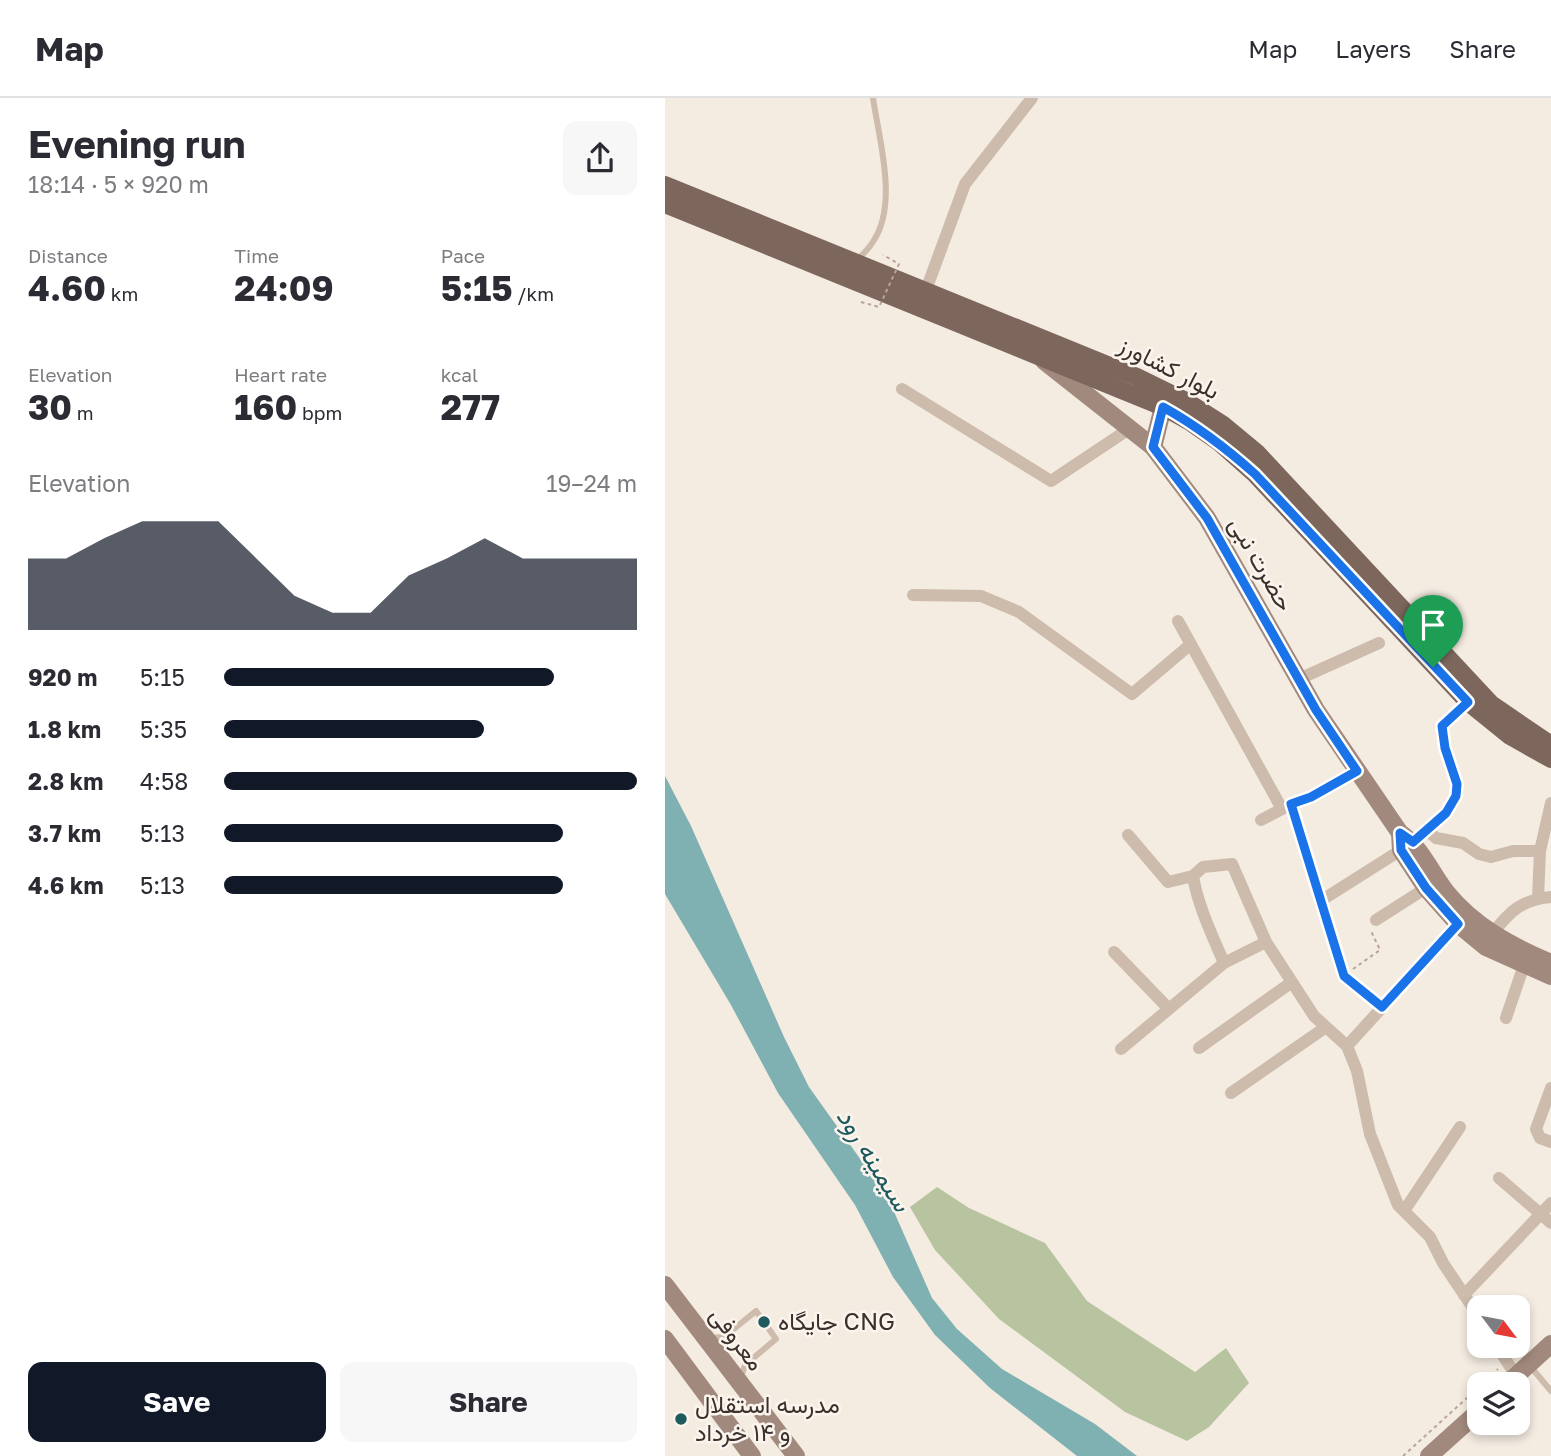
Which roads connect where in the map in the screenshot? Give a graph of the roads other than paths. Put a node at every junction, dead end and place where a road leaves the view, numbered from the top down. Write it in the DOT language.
graph roads {
  1 [pos="873,98"];
  2 [pos="1031,98"];
  3 [pos="665,185"];
  4 [pos="665,204"];
  5 [pos="855,263"];
  6 [pos="926,290"];
  7 [pos="1037,356"];
  8 [pos="902,389"];
  9 [pos="1163,407"];
  10 [pos="1129,429"];
  11 [pos="1153,447"];
  12 [pos="913,595"];
  13 [pos="1178,621"];
  14 [pos="1379,643"];
  15 [pos="1191,645"];
  16 [pos="1439,662"];
  17 [pos="1299,679"];
  18 [pos="1468,702"];
  19 [pos="1551,745"];
  20 [pos="1551,759"];
  21 [pos="1357,771"];
  22 [pos="1551,803"];
  23 [pos="1286,807"];
  24 [pos="1261,820"];
  25 [pos="1427,830"];
  26 [pos="1128,835"];
  27 [pos="1405,842"];
  28 [pos="1540,851"];
  29 [pos="1193,876"];
  30 [pos="1426,888"];
  31 [pos="1544,897"];
  32 [pos="1322,900"];
  33 [pos="1376,920"];
  34 [pos="1458,924"];
  35 [pos="1492,934"];
  36 [pos="1266,943"];
  37 [pos="1114,952"];
  38 [pos="1224,962"];
  39 [pos="1551,963"];
  40 [pos="1524,965"];
  41 [pos="1551,976"];
  42 [pos="1292,982"];
  43 [pos="1382,1007"];
  44 [pos="1169,1009"];
  45 [pos="1506,1018"];
  46 [pos="1326,1027"];
  47 [pos="1347,1046"];
  48 [pos="1199,1048"];
  49 [pos="1121,1049"];
  50 [pos="1551,1088"];
  51 [pos="1231,1093"];
  52 [pos="1460,1127"];
  53 [pos="1551,1142"];
  54 [pos="1499,1178"];
  55 [pos="1551,1203"];
  56 [pos="1404,1211"];
  57 [pos="1546,1219"];
  58 [pos="665,1285"];
  59 [pos="1464,1295"];
  60 [pos="1467,1299"];
  61 [pos="706,1338"];
  62 [pos="665,1339"];
  63 [pos="1551,1345"];
  64 [pos="1515,1372"];
  65 [pos="1530,1380"];
  66 [pos="740,1382"];
  67 [pos="1551,1391"];
  68 [pos="1467,1421"];
  69 [pos="752,1456"];
  70 [pos="796,1456"];
  71 [pos="1429,1456"];
  1 -- 5 [label="lane"];
  2 -- 6 [label="street"];
  3 -- 5 [label="main road, بلوار کشاورز"];
  4 -- 7 [label="main road, بلوار کشاورز"];
  5 -- 6 [label="main road, بلوار کشاورز"];
  6 -- 16 [label="main road, بلوار کشاورز"];
  7 -- 9 [label="main road, بلوار کشاورز"];
  7 -- 10 [label="street, حضرت نبی"];
  8 -- 10 [label="street"];
  9 -- 11 [label="street"];
  9 -- 16 [label="main road, بلوار کشاورز"];
  10 -- 11 [label="street, حضرت نبی"];
  11 -- 17 [label="street, حضرت نبی"];
  12 -- 15 [label="street"];
  13 -- 15 [label="street"];
  14 -- 17 [label="street"];
  15 -- 23 [label="street"];
  16 -- 18 [label="main road, بلوار کشاورز"];
  16 -- 19 [label="main road, بلوار کشاورز"];
  17 -- 21 [label="street, حضرت نبی"];
  18 -- 20 [label="main road, بلوار کشاورز"];
  18 -- 25 [label="street"];
  21 -- 23 [label="street"];
  21 -- 27 [label="street, حضرت نبی"];
  22 -- 28 [label="street"];
  23 -- 24 [label="street"];
  23 -- 32 [label="street"];
  25 -- 27 [label="street"];
  25 -- 28 [label="street"];
  26 -- 29 [label="street"];
  27 -- 30 [label="street"];
  27 -- 32 [label="street"];
  27 -- 35 [label="street"];
  28 -- 31 [label="street"];
  29 -- 36 [label="street"];
  29 -- 38 [label="street"];
  30 -- 33 [label="street"];
  30 -- 34 [label="street"];
  31 -- 35 [label="street"];
  32 -- 43 [label="street"];
  34 -- 40 [label="street"];
  34 -- 43 [label="street"];
  35 -- 39 [label="street"];
  36 -- 38 [label="street"];
  36 -- 42 [label="street"];
  37 -- 44 [label="street"];
  38 -- 44 [label="street"];
  40 -- 41 [label="street"];
  40 -- 45 [label="street"];
  42 -- 46 [label="street"];
  42 -- 48 [label="street"];
  43 -- 47 [label="street"];
  44 -- 49 [label="street"];
  46 -- 47 [label="street"];
  46 -- 51 [label="street"];
  47 -- 56 [label="street"];
  50 -- 53 [label="street"];
  52 -- 56 [label="street"];
  54 -- 57 [label="street"];
  55 -- 57 [label="street"];
  56 -- 59 [label="street"];
  57 -- 59 [label="street"];
  58 -- 61 [label="street, معروفی"];
  59 -- 60 [label="street"];
  61 -- 66 [label="street, معروفی"];
  61 -- 66 [label="lane"];
  62 -- 69 [label="street"];
  63 -- 64 [label="street"];
  65 -- 67 [label="lane"];
  66 -- 70 [label="street, معروفی"];
  68 -- 71 [label="street"];
}
